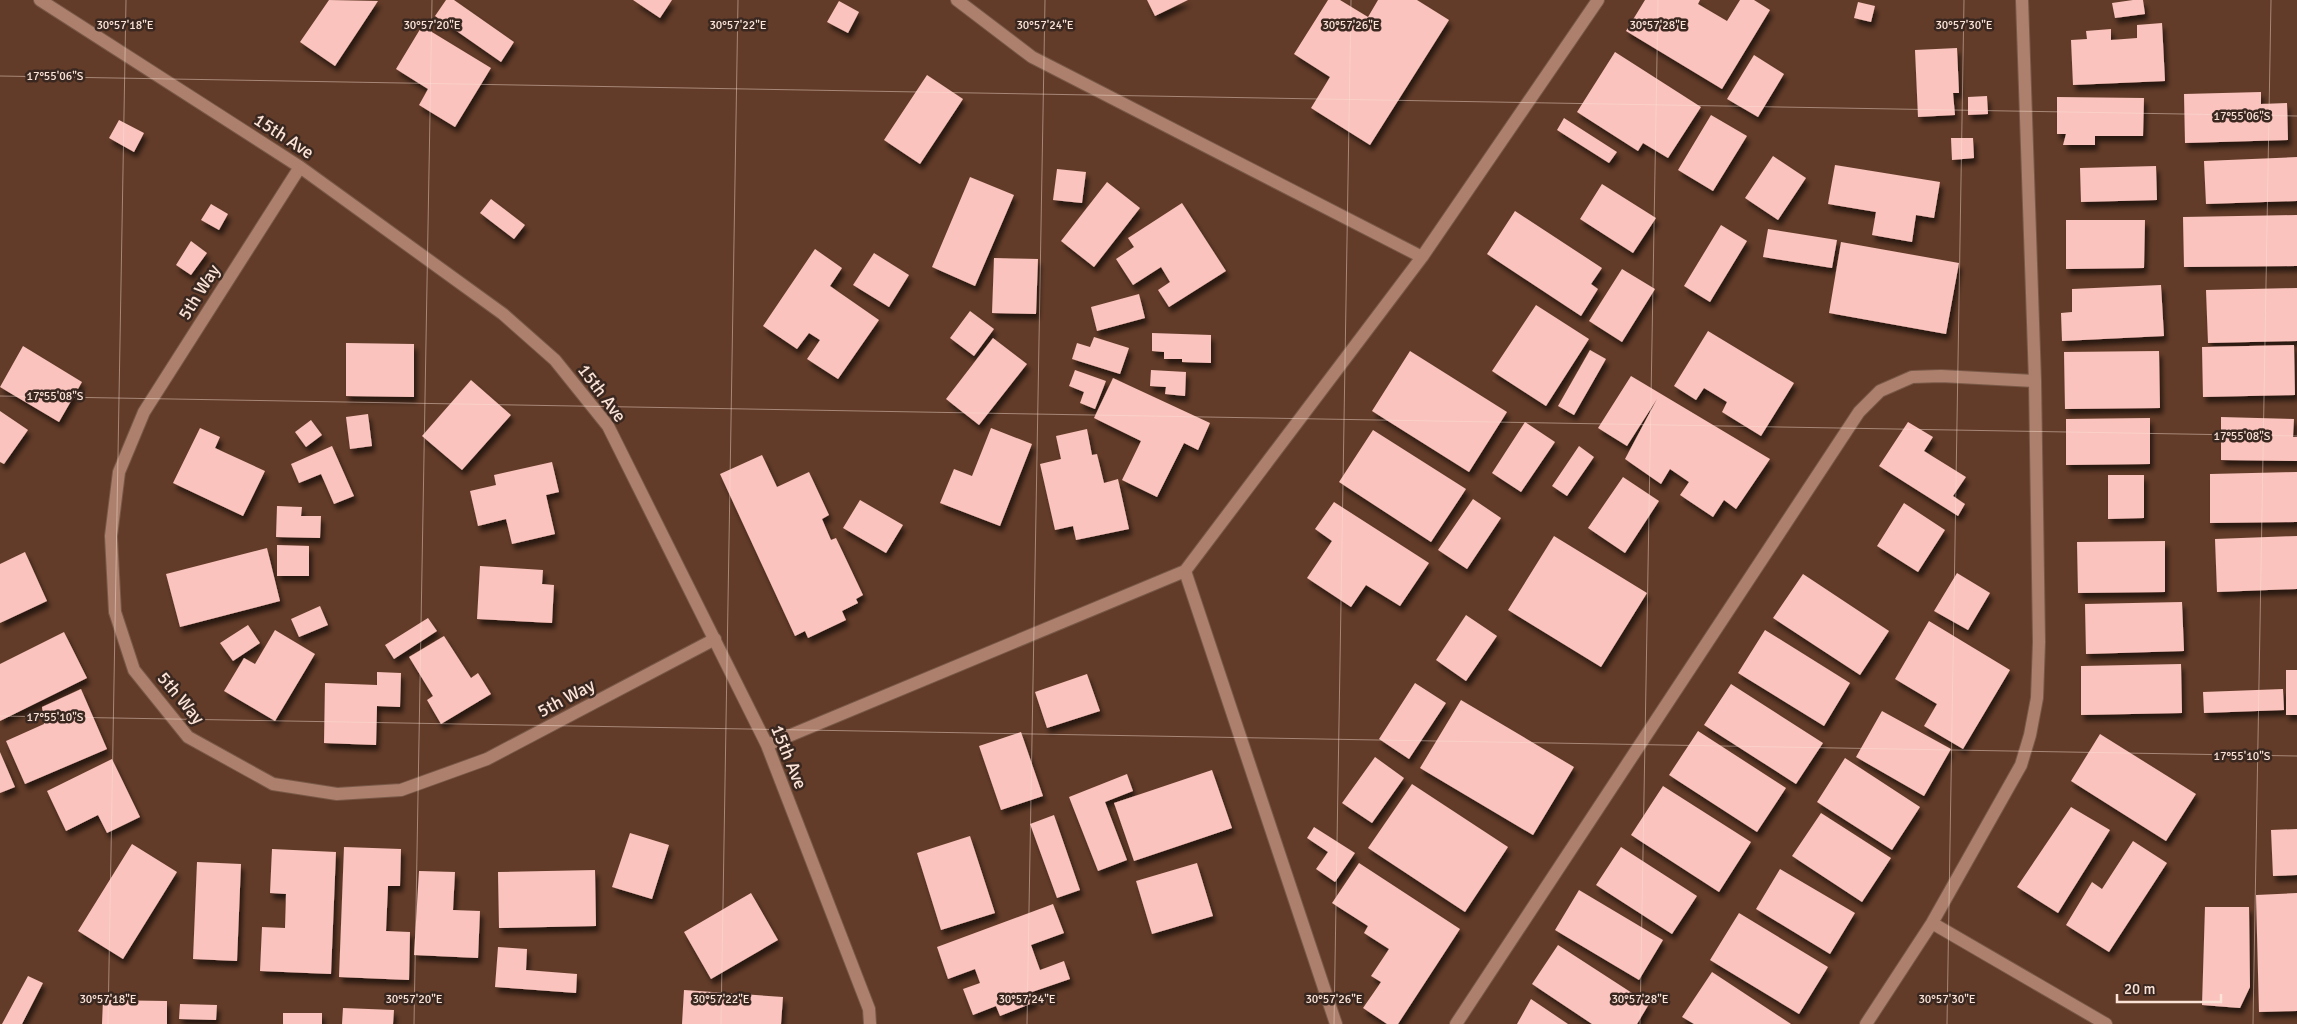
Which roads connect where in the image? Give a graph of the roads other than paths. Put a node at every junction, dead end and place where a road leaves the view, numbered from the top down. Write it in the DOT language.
graph roads {
  1 [pos="40,0"];
  2 [pos="957,0"];
  3 [pos="1598,0"];
  4 [pos="2022,0"];
  5 [pos="300,166"];
  6 [pos="1422,257"];
  7 [pos="2035,381"];
  8 [pos="1185,571"];
  9 [pos="715,639"];
  10 [pos="767,745"];
  11 [pos="1932,923"];
  12 [pos="870,1024"];
  13 [pos="1336,1024"];
  14 [pos="1456,1024"];
  15 [pos="1866,1024"];
  16 [pos="2106,1024"];
  1 -- 5 [label="street, 15th Ave"];
  2 -- 6 [label="street"];
  3 -- 6 [label="street"];
  4 -- 7 [label="street"];
  5 -- 9 [label="street, 15th Ave"];
  5 -- 9 [label="street, 5th Way"];
  6 -- 8 [label="street"];
  7 -- 11 [label="street"];
  7 -- 14 [label="street"];
  8 -- 10 [label="street"];
  8 -- 13 [label="street"];
  9 -- 10 [label="street, 15th Ave"];
  10 -- 12 [label="street, 15th Ave"];
  11 -- 15 [label="street"];
  11 -- 16 [label="street"];
}
